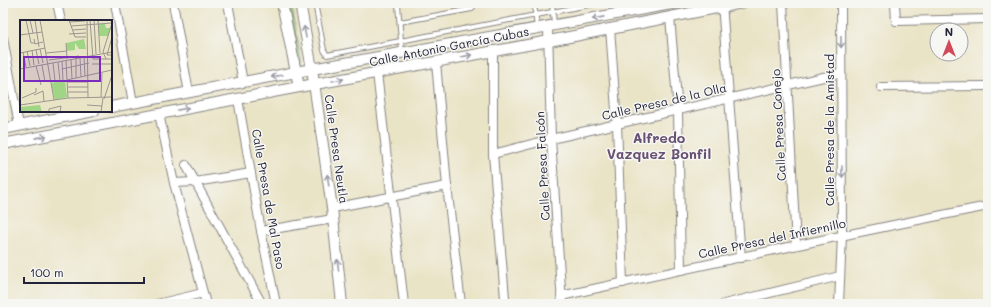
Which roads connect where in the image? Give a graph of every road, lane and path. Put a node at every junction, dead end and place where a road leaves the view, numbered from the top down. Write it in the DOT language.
graph roads {
  1 [pos="57,3"];
  2 [pos="115,3"];
  3 [pos="173,3"];
  4 [pos="228,3"];
  5 [pos="282,3"];
  6 [pos="300,3"];
  7 [pos="315,3"];
  8 [pos="400,3"];
  9 [pos="473,3"];
  10 [pos="534,3"];
  11 [pos="552,3"];
  12 [pos="599,3"];
  13 [pos="677,3"];
  14 [pos="742,3"];
  15 [pos="783,3"];
  16 [pos="840,3"];
  17 [pos="895,3"];
  18 [pos="722,5"];
  19 [pos="553,13"];
  20 [pos="535,16"];
  21 [pos="670,17"];
  22 [pos="988,19"];
  23 [pos="61,20"];
  24 [pos="400,22"];
  25 [pos="551,26"];
  26 [pos="610,28"];
  27 [pos="537,29"];
  28 [pos="3,38"];
  29 [pos="402,40"];
  30 [pos="549,41"];
  31 [pos="493,50"];
  32 [pos="403,54"];
  33 [pos="436,62"];
  34 [pos="312,69"];
  35 [pos="296,72"];
  36 [pos="377,73"];
  37 [pos="841,73"];
  38 [pos="243,82"];
  39 [pos="314,84"];
  40 [pos="788,85"];
  41 [pos="988,86"];
  42 [pos="299,87"];
  43 [pos="881,87"];
  44 [pos="189,93"];
  45 [pos="238,98"];
  46 [pos="729,98"];
  47 [pos="133,103"];
  48 [pos="112,107"];
  49 [pos="678,111"];
  50 [pos="78,113"];
  51 [pos="159,114"];
  52 [pos="617,124"];
  53 [pos="19,126"];
  54 [pos="3,129"];
  55 [pos="551,140"];
  56 [pos="3,144"];
  57 [pos="493,154"];
  58 [pos="186,164"];
  59 [pos="251,173"];
  60 [pos="195,182"];
  61 [pos="174,183"];
  62 [pos="447,186"];
  63 [pos="392,198"];
  64 [pos="988,206"];
  65 [pos="332,213"];
  66 [pos="261,231"];
  67 [pos="842,235"];
  68 [pos="796,245"];
  69 [pos="741,258"];
  70 [pos="681,270"];
  71 [pos="840,276"];
  72 [pos="623,283"];
  73 [pos="203,294"];
  74 [pos="505,298"];
  75 [pos="561,300"];
  76 [pos="158,304"];
  77 [pos="206,304"];
  78 [pos="262,304"];
  79 [pos="276,304"];
  80 [pos="342,304"];
  81 [pos="404,304"];
  82 [pos="461,304"];
  83 [pos="724,304"];
  84 [pos="839,304"];
  1 -- 23 [label="street"];
  2 -- 47 [label="street"];
  3 -- 44 [label="street"];
  4 -- 38 [label="street"];
  5 -- 35 [label="street"];
  34 -- 6 [label="street, Calle Presa Neutla, one-way"];
  7 -- 29 [label="lane"];
  8 -- 24 [label="lane"];
  9 -- 24 [label="lane"];
  10 -- 20 [label="lane"];
  11 -- 19 [label="lane"];
  12 -- 19 [label="lane"];
  13 -- 25 [label="street, Calle Antonio García Cubas, one-way"];
  14 -- 18 [label="street, Calle Antonio García Cubas"];
  15 -- 40 [label="street, Calle Presa Conejo"];
  16 -- 37 [label="street, Calle Presa de la Amistad, one-way"];
  17 -- 22 [label="street"];
  18 -- 21 [label="street, Calle Antonio García Cubas"];
  18 -- 46 [label="street"];
  19 -- 20 [label="lane"];
  19 -- 25 [label="lane"];
  20 -- 27 [label="lane"];
  20 -- 29 [label="lane"];
  21 -- 26 [label="street, Calle Antonio García Cubas"];
  21 -- 49 [label="street"];
  24 -- 29 [label="lane"];
  25 -- 27 [label="street, Calle Antonio García Cubas"];
  25 -- 30 [label="street, Calle Presa Falcón"];
  26 -- 30 [label="street, Calle Antonio García Cubas"];
  26 -- 52 [label="street"];
  27 -- 32 [label="street, Calle Antonio García Cubas"];
  28 -- 53 [label="street"];
  29 -- 32 [label="lane"];
  30 -- 31 [label="street, Calle Antonio García Cubas"];
  30 -- 55 [label="street, Calle Presa Falcón"];
  33 -- 31 [label="street, Calle Antonio García Cubas, one-way"];
  31 -- 57 [label="street"];
  32 -- 34 [label="street, Calle Antonio García Cubas"];
  33 -- 36 [label="street, Calle Antonio García Cubas"];
  33 -- 62 [label="street"];
  34 -- 35 [label="street, Calle Antonio García Cubas"];
  34 -- 39 [label="street, Calle Presa Neutla"];
  35 -- 38 [label="street, Calle Antonio García Cubas, one-way"];
  35 -- 42 [label="street"];
  39 -- 36 [label="street, Calle Antonio García Cubas, one-way"];
  36 -- 63 [label="street"];
  37 -- 40 [label="street, Calle Presa de la Olla"];
  37 -- 67 [label="street, Calle Presa de la Amistad, one-way"];
  38 -- 44 [label="street, Calle Antonio García Cubas"];
  39 -- 42 [label="street, Calle Antonio García Cubas"];
  65 -- 39 [label="street, Calle Presa Neutla, one-way"];
  40 -- 46 [label="street, Calle Presa de la Olla"];
  40 -- 68 [label="street, Calle Presa Conejo"];
  41 -- 43 [label="street"];
  42 -- 45 [label="street, Calle Antonio García Cubas"];
  44 -- 47 [label="street, Calle Antonio García Cubas"];
  51 -- 45 [label="street, Calle Antonio García Cubas, one-way"];
  45 -- 59 [label="street, Calle Presa de Mal Paso"];
  46 -- 49 [label="street, Calle Presa de la Olla"];
  46 -- 69 [label="street"];
  47 -- 48 [label="street, Calle Antonio García Cubas"];
  49 -- 52 [label="street, Calle Presa de la Olla"];
  49 -- 70 [label="street"];
  50 -- 53 [label="street"];
  56 -- 51 [label="street, Calle Antonio García Cubas, one-way"];
  51 -- 61 [label="street"];
  52 -- 55 [label="street, Calle Presa de la Olla"];
  52 -- 72 [label="street"];
  53 -- 54 [label="street"];
  55 -- 57 [label="street, Calle Presa de la Olla"];
  55 -- 75 [label="street, Calle Presa Falcón"];
  57 -- 74 [label="street"];
  58 -- 60 [label="street"];
  59 -- 60 [label="street"];
  59 -- 66 [label="street, Calle Presa de Mal Paso"];
  60 -- 61 [label="street"];
  60 -- 78 [label="street"];
  61 -- 73 [label="street"];
  62 -- 63 [label="street"];
  62 -- 82 [label="street"];
  63 -- 65 [label="street"];
  63 -- 81 [label="street"];
  64 -- 67 [label="street, Calle Presa del Infiernillo"];
  65 -- 66 [label="street"];
  80 -- 65 [label="street, Calle Presa Neutla, one-way"];
  66 -- 79 [label="street, Calle Presa de Mal Paso"];
  67 -- 68 [label="street, Calle Presa del Infiernillo"];
  67 -- 71 [label="street, Calle Presa de la Amistad"];
  68 -- 69 [label="street, Calle Presa del Infiernillo"];
  69 -- 70 [label="street, Calle Presa del Infiernillo"];
  70 -- 72 [label="street, Calle Presa del Infiernillo"];
  71 -- 83 [label="street"];
  71 -- 84 [label="street, Calle Presa de la Amistad"];
  72 -- 75 [label="street, Calle Presa del Infiernillo"];
  73 -- 76 [label="street"];
  73 -- 77 [label="street"];
}
